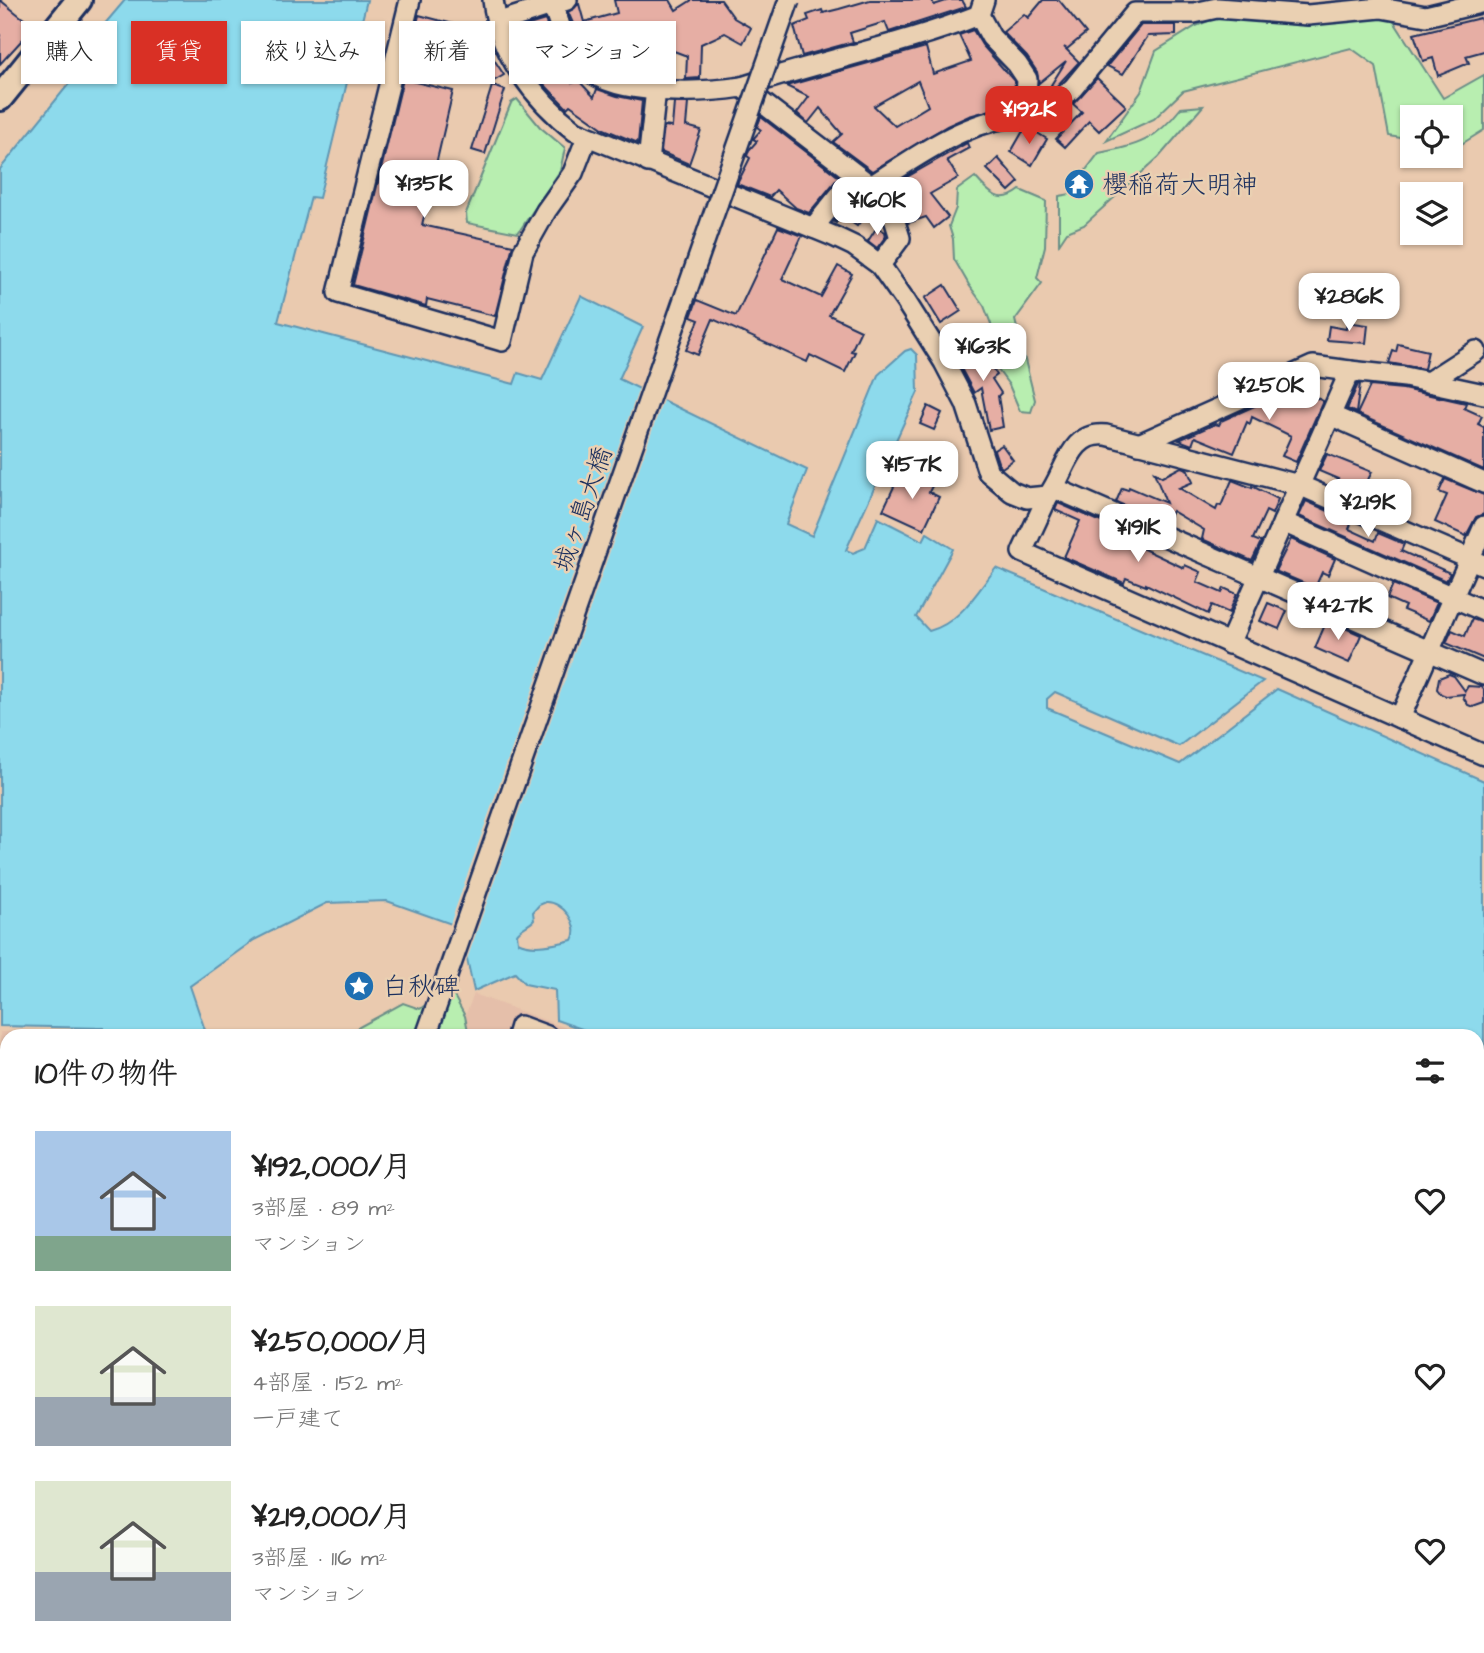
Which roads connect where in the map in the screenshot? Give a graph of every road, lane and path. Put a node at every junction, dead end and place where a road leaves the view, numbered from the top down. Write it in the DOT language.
graph roads {
  1 [pos="79,0"];
  2 [pos="410,0"];
  3 [pos="493,0"];
  4 [pos="789,0"];
  5 [pos="1484,2"];
  6 [pos="548,3"];
  7 [pos="982,7"];
  8 [pos="1310,8"];
  9 [pos="496,23"];
  10 [pos="742,87"];
  11 [pos="656,89"];
  12 [pos="2,90"];
  13 [pos="1025,115"];
  14 [pos="587,137"];
  15 [pos="648,162"];
  16 [pos="864,180"];
  17 [pos="813,228"];
  18 [pos="880,265"];
  19 [pos="1476,351"];
  20 [pos="1350,371"];
  21 [pos="1428,382"];
  22 [pos="1484,394"];
  23 [pos="1330,415"];
  24 [pos="1139,444"];
  25 [pos="1484,483"];
  26 [pos="1299,485"];
  27 [pos="1051,492"];
  28 [pos="1283,522"];
  29 [pos="1484,526"];
  30 [pos="1477,562"];
  31 [pos="1259,576"];
  32 [pos="1452,597"];
  33 [pos="1484,611"];
  34 [pos="1229,644"];
  35 [pos="1429,652"];
  36 [pos="1484,675"];
  37 [pos="1400,718"];
  38 [pos="1484,755"];
  39 [pos="428,1029"];
  1 -- 12 [label="main road"];
  2 -- 14 [label="street"];
  3 -- 9 [label="street"];
  4 -- 39 [label="street, 城ヶ島大橋, bridge"];
  5 -- 8 [label="street"];
  6 -- 9 [label="street"];
  6 -- 11 [label="street"];
  7 -- 10 [label="street"];
  7 -- 13 [label="street"];
  8 -- 13 [label="street"];
  9 -- 14 [label="street"];
  10 -- 11 [label="street"];
  10 -- 16 [label="street"];
  11 -- 15 [label="street"];
  13 -- 16 [label="street"];
  14 -- 15 [label="street"];
  15 -- 17 [label="street"];
  16 -- 17 [label="street"];
  16 -- 18 [label="street"];
  17 -- 18 [label="street"];
  18 -- 27 [label="street"];
  19 -- 21 [label="street"];
  20 -- 21 [label="street"];
  20 -- 23 [label="street"];
  20 -- 24 [label="street"];
  21 -- 22 [label="street"];
  23 -- 25 [label="street"];
  23 -- 26 [label="street"];
  24 -- 26 [label="street"];
  24 -- 27 [label="street"];
  26 -- 28 [label="street"];
  26 -- 30 [label="street"];
  27 -- 31 [label="street"];
  27 -- 34 [label="street"];
  28 -- 31 [label="street"];
  28 -- 32 [label="street"];
  29 -- 30 [label="street"];
  30 -- 32 [label="street"];
  31 -- 34 [label="street"];
  31 -- 35 [label="street"];
  32 -- 33 [label="street"];
  32 -- 35 [label="street"];
  34 -- 37 [label="street"];
  35 -- 36 [label="street"];
  35 -- 37 [label="street"];
  37 -- 38 [label="street"];
}
